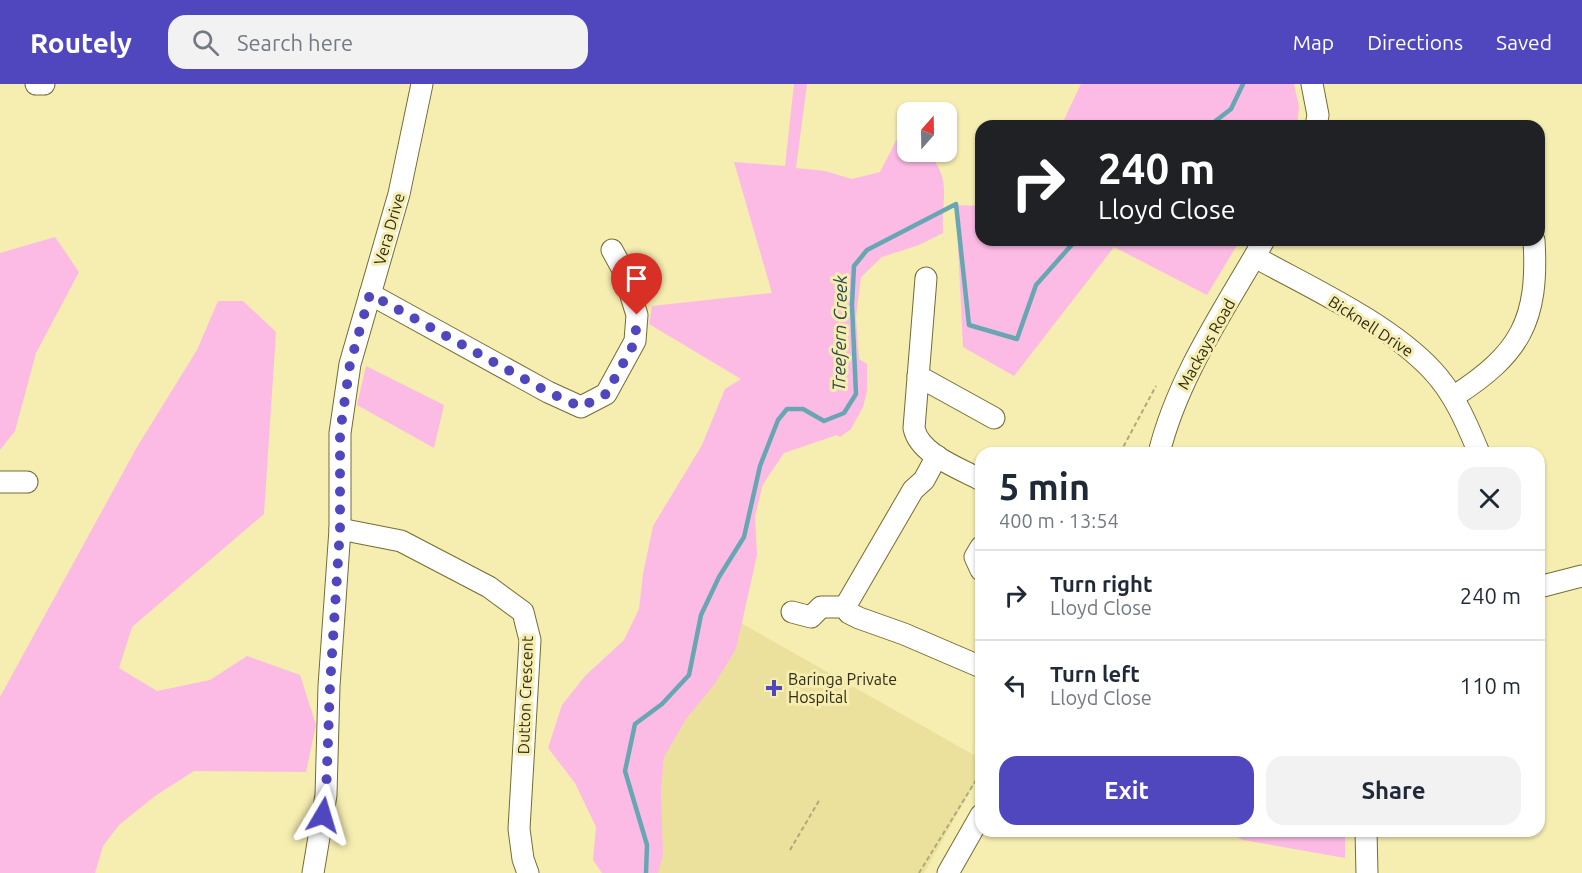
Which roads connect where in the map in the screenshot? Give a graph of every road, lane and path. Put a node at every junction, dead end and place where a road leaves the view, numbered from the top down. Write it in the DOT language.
graph roads {
  1 [pos="36,84"];
  2 [pos="44,84"];
  3 [pos="422,84"];
  4 [pos="1312,84"];
  5 [pos="1317,120"];
  6 [pos="1534,246"];
  7 [pos="1259,248"];
  8 [pos="612,250"];
  9 [pos="926,278"];
  10 [pos="370,294"];
  11 [pos="918,376"];
  12 [pos="1156,386"];
  13 [pos="1453,397"];
  14 [pos="994,418"];
  15 [pos="1123,447"];
  16 [pos="1161,447"];
  17 [pos="1476,447"];
  18 [pos="937,456"];
  19 [pos="975,477"];
  20 [pos="0,482"];
  21 [pos="27,482"];
  22 [pos="340,529"];
  23 [pos="1582,576"];
  24 [pos="1545,585"];
  25 [pos="845,607"];
  26 [pos="792,612"];
  27 [pos="975,664"];
  28 [pos="975,781"];
  29 [pos="820,798"];
  30 [pos="975,826"];
  31 [pos="1366,837"];
  32 [pos="790,850"];
  33 [pos="313,873"];
  34 [pos="528,873"];
  35 [pos="919,873"];
  36 [pos="948,873"];
  37 [pos="1367,873"];
  1 -- 2 [label="street"];
  3 -- 10 [label="street, Vera Drive"];
  4 -- 5 [label="street"];
  6 -- 13 [label="street"];
  7 -- 13 [label="street, Bicknell Drive"];
  7 -- 16 [label="street, Mackays Road"];
  8 -- 10 [label="street"];
  9 -- 11 [label="street"];
  10 -- 22 [label="street, Vera Drive"];
  11 -- 14 [label="street"];
  11 -- 18 [label="street"];
  12 -- 15 [label="path"];
  13 -- 17 [label="street, Bicknell Drive"];
  18 -- 19 [label="street"];
  18 -- 25 [label="street"];
  20 -- 21 [label="street"];
  22 -- 33 [label="street, Vera Drive"];
  22 -- 34 [label="street, Dutton Crescent"];
  23 -- 24 [label="street"];
  25 -- 26 [label="street"];
  25 -- 27 [label="street"];
  28 -- 35 [label="path"];
  29 -- 32 [label="path"];
  30 -- 36 [label="street"];
  31 -- 37 [label="street"];
}
